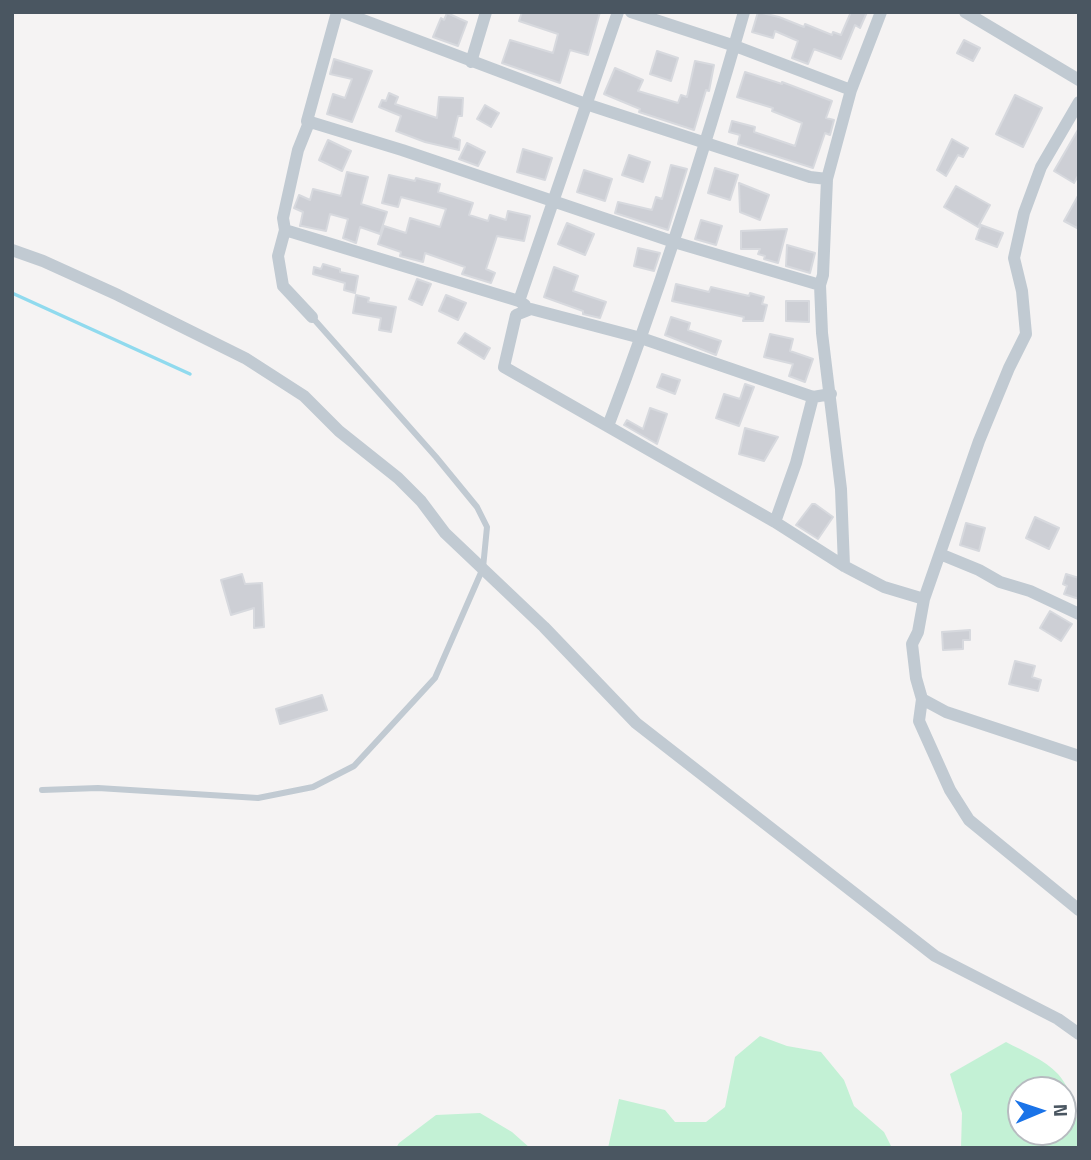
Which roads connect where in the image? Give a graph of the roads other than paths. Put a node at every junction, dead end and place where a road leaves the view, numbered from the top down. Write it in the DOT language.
graph roads {
  1 [pos="339,12"];
  2 [pos="486,12"];
  3 [pos="618,12"];
  4 [pos="631,12"];
  5 [pos="744,12"];
  6 [pos="881,12"];
  7 [pos="965,12"];
  8 [pos="734,46"];
  9 [pos="471,62"];
  10 [pos="1079,80"];
  11 [pos="851,90"];
  12 [pos="1079,102"];
  13 [pos="586,104"];
  14 [pos="307,121"];
  15 [pos="705,144"];
  16 [pos="827,179"];
  17 [pos="553,202"];
  18 [pos="285,230"];
  19 [pos="674,242"];
  20 [pos="12,250"];
  21 [pos="820,285"];
  22 [pos="519,301"];
  23 [pos="531,309"];
  24 [pos="312,317"];
  25 [pos="642,338"];
  26 [pos="831,394"];
  27 [pos="813,397"];
  28 [pos="608,426"];
  29 [pos="775,522"];
  30 [pos="940,554"];
  31 [pos="844,566"];
  32 [pos="483,568"];
  33 [pos="924,599"];
  34 [pos="1079,614"];
  35 [pos="922,699"];
  36 [pos="1079,756"];
  37 [pos="42,790"];
  38 [pos="1079,910"];
  39 [pos="1079,1034"];
  1 -- 9 [label="street"];
  1 -- 14 [label="street"];
  2 -- 9 [label="street"];
  3 -- 13 [label="street"];
  4 -- 8 [label="street"];
  5 -- 8 [label="street"];
  6 -- 11 [label="street"];
  7 -- 10 [label="street"];
  8 -- 11 [label="street"];
  8 -- 15 [label="street"];
  9 -- 13 [label="street"];
  11 -- 16 [label="street"];
  12 -- 30 [label="street"];
  13 -- 15 [label="street"];
  13 -- 17 [label="street"];
  14 -- 17 [label="street"];
  14 -- 18 [label="street"];
  15 -- 16 [label="street"];
  15 -- 19 [label="street"];
  16 -- 21 [label="street"];
  17 -- 19 [label="street"];
  17 -- 22 [label="street"];
  18 -- 22 [label="street"];
  18 -- 24 [label="street"];
  19 -- 21 [label="street"];
  19 -- 25 [label="street"];
  20 -- 32 [label="street"];
  21 -- 26 [label="street"];
  22 -- 23 [label="street"];
  23 -- 25 [label="street"];
  23 -- 28 [label="street"];
  24 -- 32 [label="lane"];
  25 -- 27 [label="street"];
  25 -- 28 [label="street"];
  26 -- 27 [label="street"];
  26 -- 31 [label="street"];
  27 -- 29 [label="street"];
  28 -- 29 [label="street"];
  29 -- 31 [label="street"];
  30 -- 33 [label="street"];
  30 -- 34 [label="street"];
  31 -- 33 [label="street"];
  32 -- 37 [label="lane"];
  32 -- 39 [label="street"];
  33 -- 35 [label="street"];
  35 -- 36 [label="street"];
  35 -- 38 [label="street"];
}
